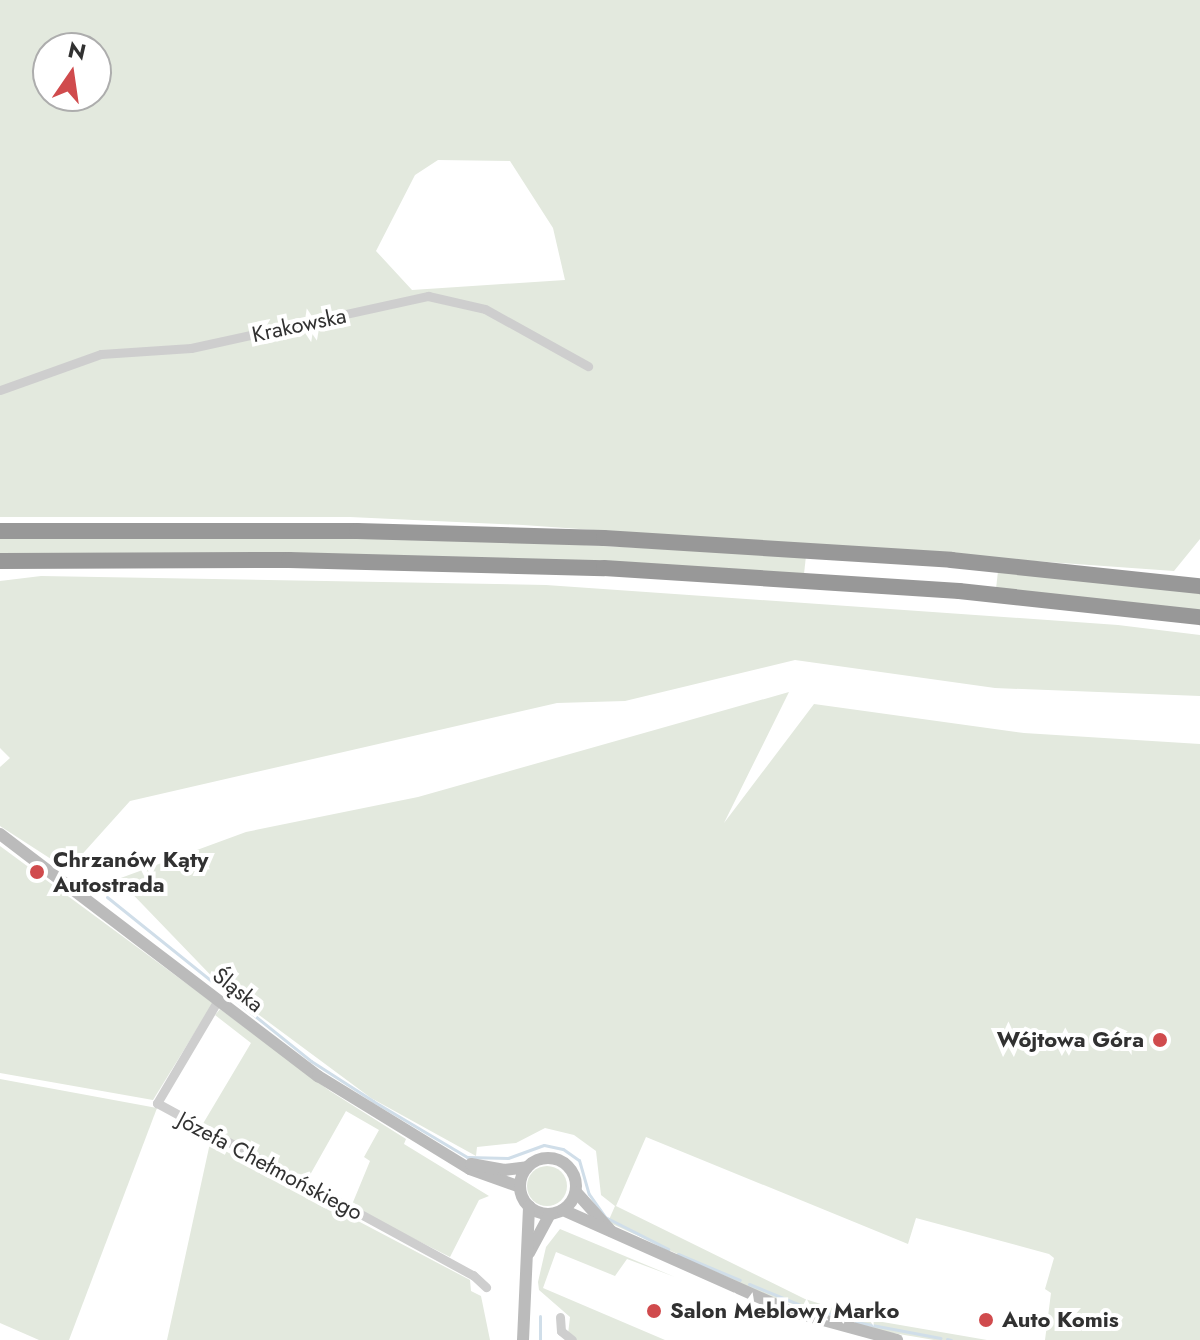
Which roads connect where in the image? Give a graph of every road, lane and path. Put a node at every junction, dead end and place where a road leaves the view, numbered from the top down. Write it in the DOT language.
graph roads {
  1 [pos="588,366"];
  2 [pos="0,390"];
  3 [pos="0,531"];
  4 [pos="0,564"];
  5 [pos="1200,586"];
  6 [pos="1199,617"];
  7 [pos="0,834"];
  8 [pos="218,1000"];
  9 [pos="462,1162"];
  10 [pos="527,1167"];
  11 [pos="520,1187"];
  12 [pos="576,1192"];
  13 [pos="529,1206"];
  14 [pos="563,1210"];
  15 [pos="550,1214"];
  16 [pos="613,1233"];
  17 [pos="528,1256"];
  18 [pos="486,1287"];
  19 [pos="560,1317"];
  20 [pos="523,1340"];
  21 [pos="572,1340"];
  22 [pos="897,1340"];
  1 -- 2 [label="street, Krakowska"];
  3 -- 5 [label="highway"];
  4 -- 6 [label="highway"];
  7 -- 8 [label="main road, Śląska"];
  8 -- 9 [label="main road, Śląska"];
  8 -- 18 [label="street, Józefa Chełmońskiego"];
  9 -- 10 [label="main road, Śląska"];
  9 -- 11 [label="main road, Śląska"];
  10 -- 11 [label="main road"];
  10 -- 12 [label="main road"];
  11 -- 13 [label="main road"];
  12 -- 14 [label="main road"];
  12 -- 16 [label="main road"];
  13 -- 15 [label="main road"];
  13 -- 17 [label="main road"];
  14 -- 15 [label="main road"];
  14 -- 16 [label="main road"];
  15 -- 17 [label="main road"];
  16 -- 22 [label="main road"];
  17 -- 20 [label="main road"];
  19 -- 21 [label="street"];
}
